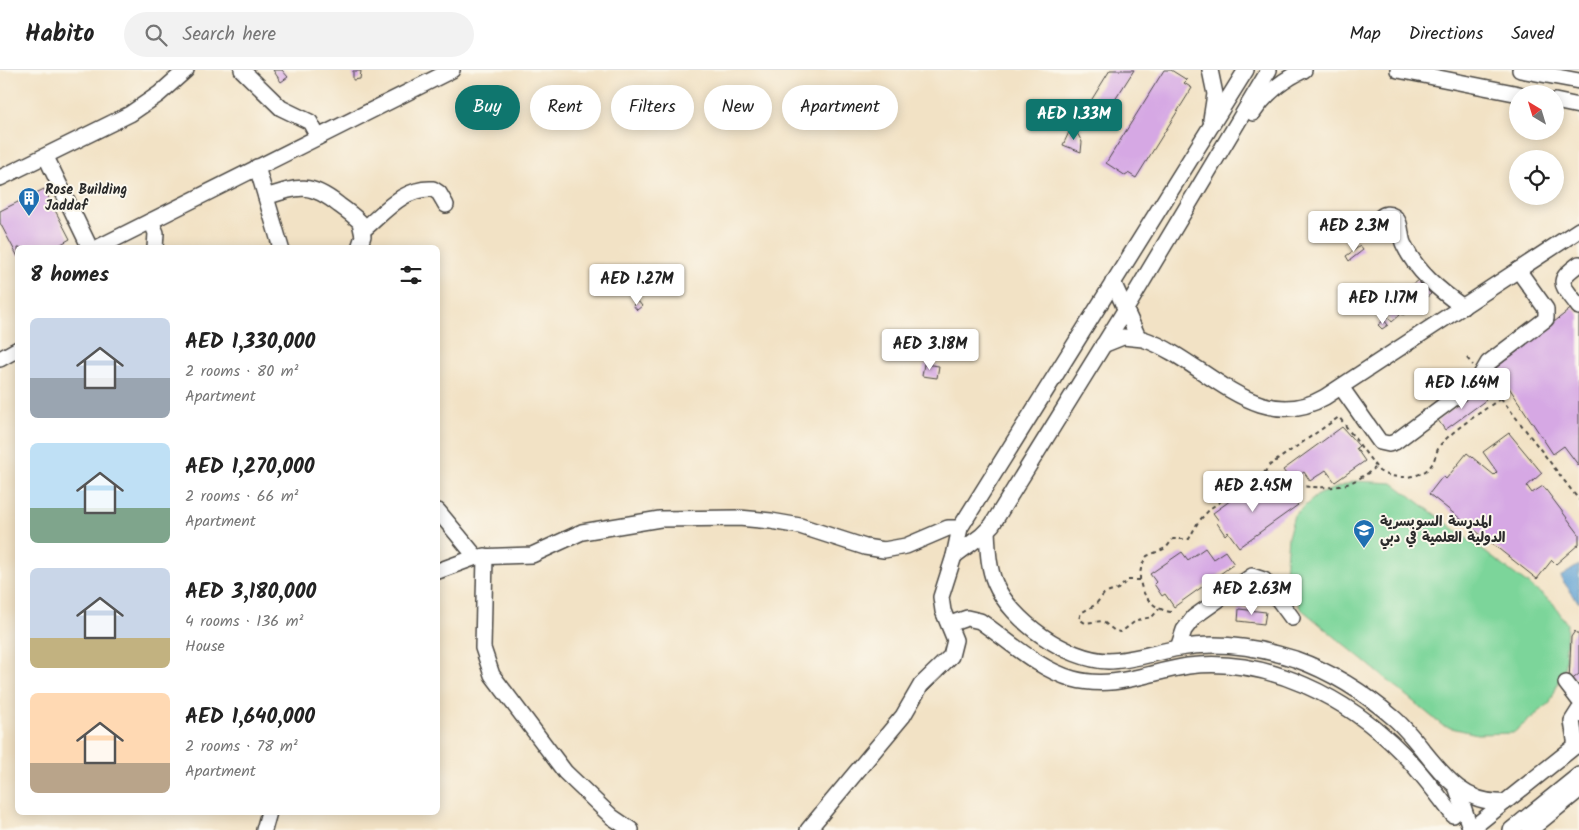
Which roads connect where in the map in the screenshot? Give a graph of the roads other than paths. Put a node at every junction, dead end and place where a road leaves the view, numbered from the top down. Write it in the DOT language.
graph roads {
  1 [pos="186,70"];
  2 [pos="242,70"];
  3 [pos="452,70"];
  4 [pos="1210,70"];
  5 [pos="1246,70"];
  6 [pos="1269,70"];
  7 [pos="1304,70"];
  8 [pos="1398,70"];
  9 [pos="1520,70"];
  10 [pos="1579,81"];
  11 [pos="1509,92"];
  12 [pos="1564,103"];
  13 [pos="1579,106"];
  14 [pos="1209,129"];
  15 [pos="318,137"];
  16 [pos="1228,137"];
  17 [pos="46,157"];
  18 [pos="258,167"];
  19 [pos="0,178"];
  20 [pos="266,197"];
  21 [pos="446,205"];
  22 [pos="151,221"];
  23 [pos="1375,229"];
  24 [pos="363,230"];
  25 [pos="1579,230"];
  26 [pos="89,245"];
  27 [pos="103,245"];
  28 [pos="155,245"];
  29 [pos="280,245"];
  30 [pos="360,245"];
  31 [pos="1579,264"];
  32 [pos="1518,270"];
  33 [pos="1113,282"];
  34 [pos="1128,305"];
  35 [pos="1463,307"];
  36 [pos="1579,307"];
  37 [pos="1143,339"];
  38 [pos="1103,345"];
  39 [pos="15,352"];
  40 [pos="0,359"];
  41 [pos="1340,387"];
  42 [pos="440,513"];
  43 [pos="960,528"];
  44 [pos="987,531"];
  45 [pos="954,556"];
  46 [pos="480,557"];
  47 [pos="440,570"];
  48 [pos="1292,618"];
  49 [pos="950,624"];
  50 [pos="1178,648"];
  51 [pos="1566,683"];
  52 [pos="1579,700"];
  53 [pos="1579,710"];
  54 [pos="1577,744"];
  55 [pos="1579,775"];
  56 [pos="1457,788"];
  57 [pos="1579,790"];
  58 [pos="1505,802"];
  59 [pos="268,815"];
  60 [pos="1453,815"];
  61 [pos="264,830"];
  62 [pos="631,830"];
  63 [pos="808,830"];
  64 [pos="1471,830"];
  65 [pos="1511,830"];
  66 [pos="1530,830"];
  1 -- 17 [label="street"];
  2 -- 15 [label="street"];
  3 -- 15 [label="street"];
  4 -- 14 [label="street"];
  5 -- 14 [label="street"];
  6 -- 16 [label="street"];
  7 -- 16 [label="street"];
  8 -- 11 [label="street"];
  9 -- 10 [label="street"];
  12 -- 13 [label="street"];
  14 -- 33 [label="street"];
  15 -- 18 [label="street"];
  16 -- 34 [label="street"];
  17 -- 19 [label="street"];
  17 -- 26 [label="street"];
  18 -- 20 [label="street"];
  18 -- 22 [label="street"];
  20 -- 24 [label="street"];
  20 -- 29 [label="street"];
  21 -- 24 [label="street"];
  22 -- 27 [label="street"];
  22 -- 28 [label="street"];
  23 -- 35 [label="street"];
  24 -- 30 [label="street"];
  25 -- 32 [label="street"];
  31 -- 36 [label="street"];
  32 -- 35 [label="street"];
  32 -- 41 [label="street"];
  33 -- 34 [label="street"];
  33 -- 43 [label="street"];
  34 -- 37 [label="street"];
  34 -- 38 [label="street"];
  35 -- 41 [label="street"];
  37 -- 38 [label="street"];
  37 -- 41 [label="street"];
  38 -- 44 [label="street"];
  39 -- 40 [label="street"];
  42 -- 46 [label="street"];
  43 -- 45 [label="street"];
  43 -- 46 [label="street"];
  44 -- 45 [label="street"];
  44 -- 50 [label="street"];
  45 -- 49 [label="street"];
  46 -- 47 [label="street"];
  46 -- 62 [label="street"];
  48 -- 50 [label="street"];
  49 -- 60 [label="street"];
  49 -- 63 [label="street"];
  50 -- 56 [label="street"];
  51 -- 52 [label="street"];
  53 -- 54 [label="street"];
  54 -- 58 [label="street"];
  55 -- 65 [label="street"];
  56 -- 58 [label="street"];
  56 -- 64 [label="street"];
  57 -- 66 [label="street"];
  58 -- 64 [label="street"];
  59 -- 61 [label="street"];
}
